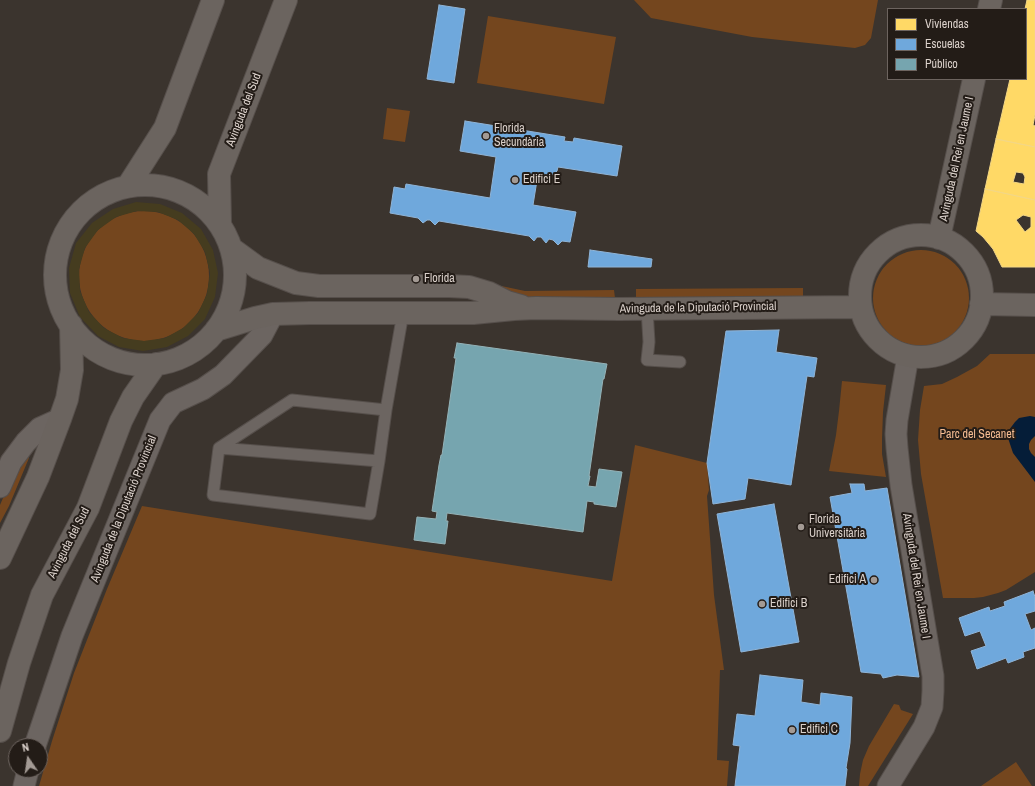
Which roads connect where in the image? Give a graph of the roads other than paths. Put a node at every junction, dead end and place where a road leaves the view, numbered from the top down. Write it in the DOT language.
graph roads {
  1 [pos="213,0"];
  2 [pos="286,0"];
  3 [pos="974,80"];
  4 [pos="128,186"];
  5 [pos="220,224"];
  6 [pos="939,238"];
  7 [pos="232,250"];
  8 [pos="981,304"];
  9 [pos="1035,305"];
  10 [pos="860,307"];
  11 [pos="536,308"];
  12 [pos="647,309"];
  13 [pos="403,313"];
  14 [pos="273,314"];
  15 [pos="71,326"];
  16 [pos="216,330"];
  17 [pos="908,356"];
  18 [pos="680,362"];
  19 [pos="156,364"];
  20 [pos="386,410"];
  21 [pos="60,418"];
  22 [pos="219,448"];
  23 [pos="378,461"];
  24 [pos="0,487"];
  25 [pos="0,558"];
  26 [pos="0,731"];
  27 [pos="38,738"];
  28 [pos="888,786"];
  1 -- 4 [label="main road"];
  2 -- 5 [label="main road, Avinguda del Sud"];
  3 -- 6 [label="main road, Avinguda del Rei en Jaume I"];
  4 -- 5 [label="main road"];
  4 -- 15 [label="main road"];
  5 -- 7 [label="main road"];
  6 -- 8 [label="main road"];
  6 -- 10 [label="main road"];
  7 -- 11 [label="main road, Avinguda de la Diputació Provincial"];
  7 -- 16 [label="main road"];
  8 -- 9 [label="main road"];
  8 -- 17 [label="main road"];
  10 -- 12 [label="main road, Avinguda de la Diputació Provincial"];
  10 -- 17 [label="main road"];
  11 -- 12 [label="main road, Avinguda de la Diputació Provincial"];
  11 -- 13 [label="main road, Avinguda de la Diputació Provincial"];
  12 -- 18 [label="lane"];
  13 -- 14 [label="main road, Avinguda de la Diputació Provincial"];
  13 -- 20 [label="lane"];
  14 -- 16 [label="main road, Avinguda de la Diputació Provincial"];
  14 -- 27 [label="street, Avinguda de la Diputació Provincial"];
  15 -- 19 [label="main road"];
  15 -- 21 [label="main road"];
  16 -- 19 [label="main road"];
  17 -- 28 [label="street, Avinguda del Rei en Jaume I"];
  19 -- 26 [label="main road, Avinguda del Sud"];
  20 -- 22 [label="lane"];
  20 -- 23 [label="lane"];
  21 -- 24 [label="street"];
  21 -- 25 [label="main road"];
  22 -- 23 [label="lane"];
  22 -- 23 [label="lane"];
}
